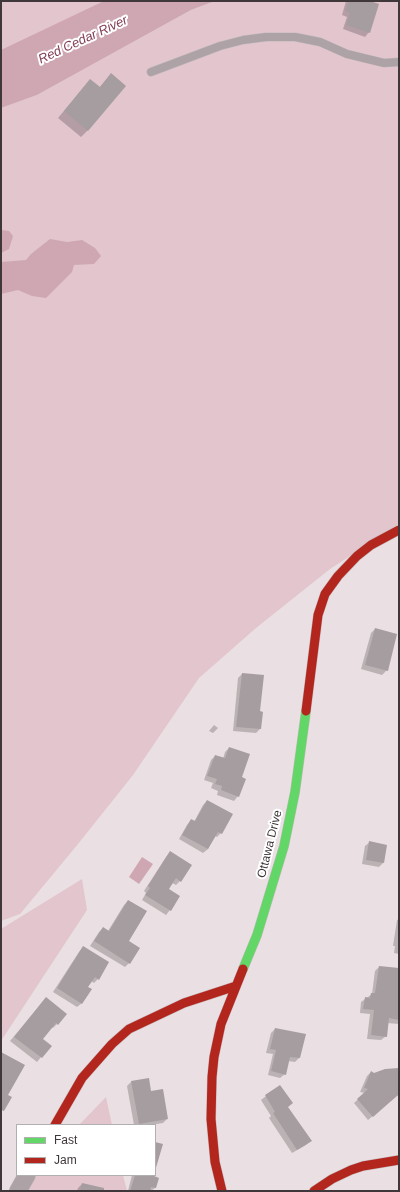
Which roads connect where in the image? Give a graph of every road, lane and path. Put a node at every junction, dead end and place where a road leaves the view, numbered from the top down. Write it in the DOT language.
graph roads {
  1 [pos="399,62"];
  2 [pos="151,72"];
  3 [pos="399,530"];
  4 [pos="236,986"];
  5 [pos="56,1124"];
  6 [pos="399,1160"];
  7 [pos="26,1176"];
  8 [pos="18,1191"];
  9 [pos="222,1191"];
  10 [pos="314,1191"];
  1 -- 2 [label="lane"];
  3 -- 4 [label="street, Ottawa Drive"];
  4 -- 5 [label="street"];
  4 -- 9 [label="street, Ottawa Drive"];
  6 -- 10 [label="street"];
  7 -- 8 [label="street"];
}
